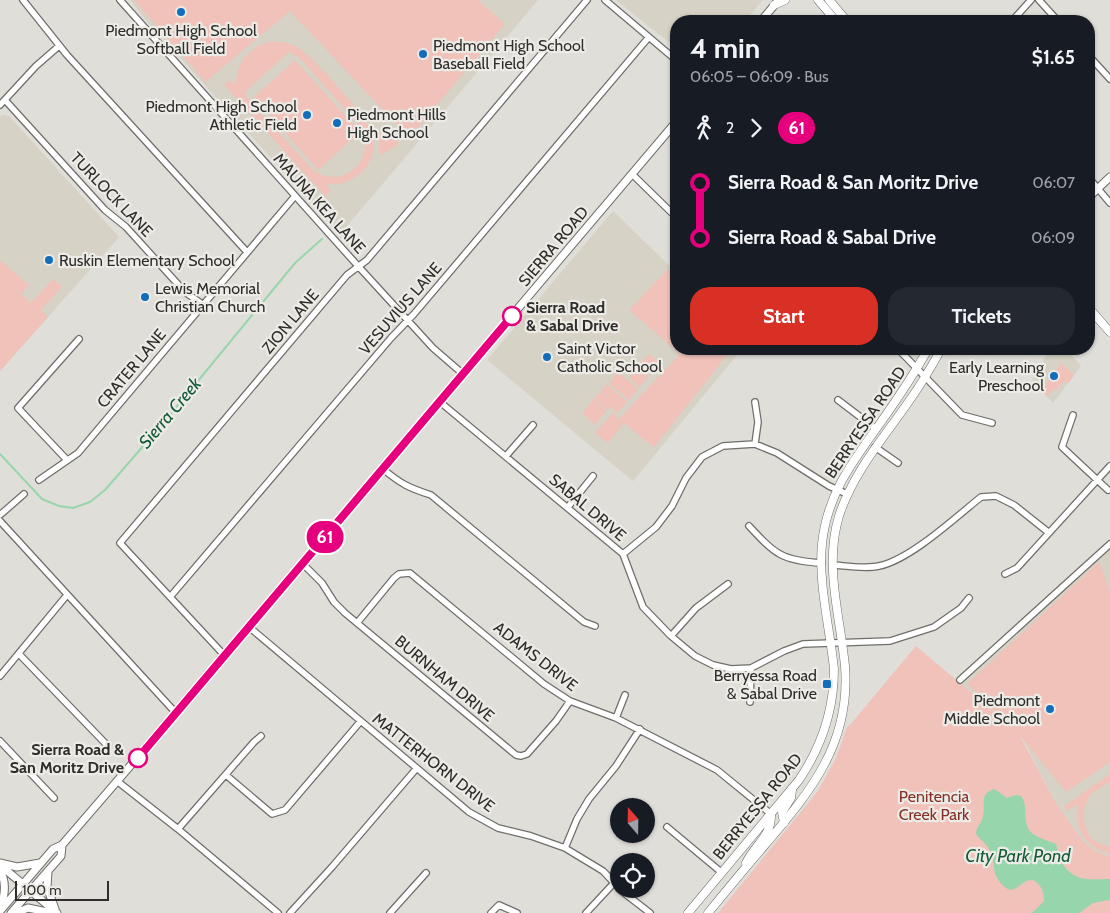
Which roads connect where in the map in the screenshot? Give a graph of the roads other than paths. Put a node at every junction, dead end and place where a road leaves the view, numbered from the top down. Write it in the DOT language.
graph roads {
  1 [pos="23,0"];
  2 [pos="120,0"];
  3 [pos="605,0"];
  4 [pos="785,0"];
  5 [pos="813,0"];
  6 [pos="1031,0"];
  7 [pos="1039,0"];
  8 [pos="585,1"];
  9 [pos="823,2"];
  10 [pos="777,3"];
  11 [pos="766,15"];
  12 [pos="832,15"];
  13 [pos="839,15"];
  14 [pos="1017,15"];
  15 [pos="1053,15"];
  16 [pos="649,37"];
  17 [pos="59,46"];
  18 [pos="670,55"];
  19 [pos="1095,63"];
  20 [pos="1110,79"];
  21 [pos="5,100"];
  22 [pos="0,105"];
  23 [pos="670,129"];
  24 [pos="632,174"];
  25 [pos="1110,177"];
  26 [pos="1095,185"];
  27 [pos="1098,189"];
  28 [pos="1095,192"];
  29 [pos="295,196"];
  30 [pos="1110,203"];
  31 [pos="670,211"];
  32 [pos="247,252"];
  33 [pos="358,266"];
  34 [pos="202,304"];
  35 [pos="1095,315"];
  36 [pos="408,320"];
  37 [pos="1110,332"];
  38 [pos="79,339"];
  39 [pos="903,355"];
  40 [pos="925,355"];
  41 [pos="938,355"];
  42 [pos="918,368"];
  43 [pos="464,374"];
  44 [pos="926,376"];
  45 [pos="838,400"];
  46 [pos="440,402"];
  47 [pos="755,402"];
  48 [pos="1073,415"];
  49 [pos="992,423"];
  50 [pos="533,425"];
  51 [pos="876,429"];
  52 [pos="755,444"];
  53 [pos="875,447"];
  54 [pos="506,456"];
  55 [pos="67,460"];
  56 [pos="898,463"];
  57 [pos="1110,466"];
  58 [pos="383,469"];
  59 [pos="593,476"];
  60 [pos="39,480"];
  61 [pos="1096,480"];
  62 [pos="836,490"];
  63 [pos="1108,490"];
  64 [pos="24,494"];
  65 [pos="847,494"];
  66 [pos="568,507"];
  67 [pos="0,515"];
  68 [pos="0,521"];
  69 [pos="749,526"];
  70 [pos="1048,532"];
  71 [pos="1110,544"];
  72 [pos="623,554"];
  73 [pos="822,563"];
  74 [pos="303,564"];
  75 [pos="833,565"];
  76 [pos="1005,574"];
  77 [pos="728,584"];
  78 [pos="67,596"];
  79 [pos="170,597"];
  80 [pos="969,598"];
  81 [pos="357,623"];
  82 [pos="595,626"];
  83 [pos="248,627"];
  84 [pos="671,636"];
  85 [pos="831,644"];
  86 [pos="842,644"];
  87 [pos="19,654"];
  88 [pos="224,655"];
  89 [pos="751,668"];
  90 [pos="0,676"];
  91 [pos="960,680"];
  92 [pos="625,695"];
  93 [pos="570,701"];
  94 [pos="750,702"];
  95 [pos="176,712"];
  96 [pos="616,718"];
  97 [pos="360,722"];
  98 [pos="640,729"];
  99 [pos="261,736"];
  100 [pos="0,741"];
  101 [pos="105,743"];
  102 [pos="416,769"];
  103 [pos="226,775"];
  104 [pos="117,781"];
  105 [pos="793,788"];
  106 [pos="54,798"];
  107 [pos="771,814"];
  108 [pos="784,823"];
  109 [pos="667,827"];
  110 [pos="178,829"];
  111 [pos="62,845"];
  112 [pos="565,848"];
  113 [pos="41,863"];
  114 [pos="0,864"];
  115 [pos="48,870"];
  116 [pos="0,871"];
  117 [pos="722,872"];
  118 [pos="426,873"];
  119 [pos="741,874"];
  120 [pos="610,879"];
  121 [pos="22,884"];
  122 [pos="30,891"];
  123 [pos="610,893"];
  124 [pos="631,898"];
  125 [pos="0,910"];
  126 [pos="11,913"];
  127 [pos="16,913"];
  128 [pos="52,913"];
  129 [pos="58,913"];
  130 [pos="278,913"];
  131 [pos="290,913"];
  132 [pos="390,913"];
  133 [pos="491,913"];
  134 [pos="517,913"];
  135 [pos="586,913"];
  136 [pos="650,913"];
  137 [pos="688,913"];
  138 [pos="708,913"];
  1 -- 17 [label="street"];
  2 -- 29 [label="street, MAUNA KEA LANE"];
  3 -- 16 [label="street"];
  4 -- 10 [label="main road"];
  5 -- 9 [label="main road"];
  6 -- 14 [label="street"];
  7 -- 15 [label="street"];
  8 -- 33 [label="street, ZION LANE"];
  9 -- 12 [label="main road"];
  9 -- 13 [label="main road"];
  10 -- 11 [label="street"];
  16 -- 18 [label="street"];
  16 -- 36 [label="street, VESUVIUS LANE"];
  17 -- 21 [label="street"];
  17 -- 32 [label="street"];
  19 -- 20 [label="street"];
  21 -- 22 [label="street"];
  21 -- 34 [label="street, TURLOCK LANE"];
  23 -- 24 [label="street, SIERRA ROAD"];
  24 -- 31 [label="street"];
  24 -- 43 [label="street, SIERRA ROAD"];
  25 -- 27 [label="street"];
  26 -- 27 [label="street"];
  27 -- 28 [label="street"];
  27 -- 30 [label="street"];
  29 -- 32 [label="street, CRATER LANE"];
  29 -- 33 [label="street, MAUNA KEA LANE"];
  32 -- 34 [label="street, CRATER LANE"];
  33 -- 36 [label="street, MAUNA KEA LANE"];
  33 -- 79 [label="street, ZION LANE"];
  34 -- 55 [label="street, CRATER LANE"];
  35 -- 37 [label="main road"];
  36 -- 43 [label="street, MAUNA KEA LANE"];
  36 -- 79 [label="street, VESUVIUS LANE"];
  38 -- 55 [label="street"];
  39 -- 42 [label="street"];
  40 -- 42 [label="main road, BERRYESSA ROAD"];
  41 -- 44 [label="main road, BERRYESSA ROAD"];
  42 -- 44 [label="street"];
  42 -- 51 [label="main road, BERRYESSA ROAD"];
  43 -- 46 [label="street, SIERRA ROAD"];
  44 -- 49 [label="street"];
  44 -- 53 [label="main road, BERRYESSA ROAD"];
  45 -- 51 [label="street"];
  46 -- 54 [label="street, SABAL DRIVE"];
  46 -- 58 [label="street, SIERRA ROAD"];
  47 -- 52 [label="street"];
  48 -- 61 [label="street"];
  50 -- 54 [label="street"];
  51 -- 62 [label="main road, BERRYESSA ROAD"];
  52 -- 62 [label="street"];
  52 -- 72 [label="street"];
  53 -- 56 [label="street"];
  53 -- 65 [label="main road, BERRYESSA ROAD"];
  54 -- 66 [label="street, SABAL DRIVE"];
  55 -- 60 [label="street, CRATER LANE"];
  57 -- 61 [label="street"];
  58 -- 74 [label="street, SIERRA ROAD"];
  58 -- 82 [label="street"];
  59 -- 66 [label="street"];
  61 -- 63 [label="street"];
  61 -- 70 [label="street"];
  62 -- 65 [label="street"];
  62 -- 73 [label="main road, BERRYESSA ROAD"];
  64 -- 67 [label="street"];
  65 -- 75 [label="main road, BERRYESSA ROAD"];
  66 -- 72 [label="street, SABAL DRIVE"];
  68 -- 78 [label="street"];
  69 -- 73 [label="street"];
  70 -- 75 [label="street"];
  70 -- 76 [label="street"];
  71 -- 91 [label="street"];
  72 -- 84 [label="street, SABAL DRIVE"];
  73 -- 85 [label="main road, BERRYESSA ROAD"];
  74 -- 81 [label="street, BURNHAM DRIVE"];
  74 -- 83 [label="street, SIERRA ROAD"];
  75 -- 86 [label="main road, BERRYESSA ROAD"];
  77 -- 84 [label="street"];
  78 -- 87 [label="street"];
  78 -- 95 [label="street"];
  79 -- 88 [label="street, ZION LANE"];
  80 -- 86 [label="street, SABAL DRIVE"];
  81 -- 93 [label="street, ADAMS DRIVE"];
  81 -- 93 [label="street, BURNHAM DRIVE"];
  83 -- 88 [label="street, SIERRA ROAD"];
  83 -- 97 [label="street, MATTERHORN DRIVE"];
  84 -- 89 [label="street, SABAL DRIVE"];
  85 -- 86 [label="street, SABAL DRIVE"];
  85 -- 89 [label="street, SABAL DRIVE"];
  85 -- 105 [label="main road, BERRYESSA ROAD"];
  86 -- 108 [label="main road, BERRYESSA ROAD"];
  87 -- 90 [label="street"];
  87 -- 101 [label="street"];
  88 -- 95 [label="street, SIERRA ROAD"];
  89 -- 94 [label="street"];
  92 -- 96 [label="street"];
  93 -- 96 [label="street, ADAMS DRIVE"];
  95 -- 104 [label="street, SIERRA ROAD"];
  96 -- 98 [label="street, ADAMS DRIVE"];
  97 -- 102 [label="street, MATTERHORN DRIVE"];
  97 -- 103 [label="street"];
  98 -- 107 [label="street, ADAMS DRIVE"];
  98 -- 112 [label="street"];
  99 -- 103 [label="street"];
  100 -- 106 [label="street"];
  102 -- 112 [label="street, MATTERHORN DRIVE"];
  102 -- 131 [label="street"];
  103 -- 110 [label="street"];
  104 -- 110 [label="street"];
  104 -- 111 [label="street, SIERRA ROAD"];
  105 -- 107 [label="main road, BERRYESSA ROAD"];
  105 -- 108 [label="main road"];
  107 -- 117 [label="main road, BERRYESSA ROAD"];
  107 -- 119 [label="main road"];
  108 -- 119 [label="main road, BERRYESSA ROAD"];
  109 -- 117 [label="street"];
  110 -- 130 [label="street"];
  111 -- 113 [label="street, SIERRA ROAD"];
  111 -- 115 [label="street, SIERRA ROAD"];
  112 -- 120 [label="street, MATTERHORN DRIVE"];
  113 -- 114 [label="street"];
  113 -- 121 [label="street, SIERRA ROAD"];
  114 -- 121 [label="street"];
  115 -- 122 [label="street, SIERRA ROAD"];
  115 -- 129 [label="street"];
  116 -- 125 [label="street"];
  117 -- 137 [label="main road, BERRYESSA ROAD"];
  118 -- 132 [label="street"];
  119 -- 138 [label="main road, BERRYESSA ROAD"];
  121 -- 122 [label="street"];
  121 -- 125 [label="street, SIERRA ROAD"];
  122 -- 126 [label="street, SIERRA ROAD"];
  122 -- 129 [label="street"];
  123 -- 135 [label="street"];
  124 -- 136 [label="street, MATTERHORN DRIVE"];
  127 -- 128 [label="street"];
  133 -- 134 [label="street"];
}
